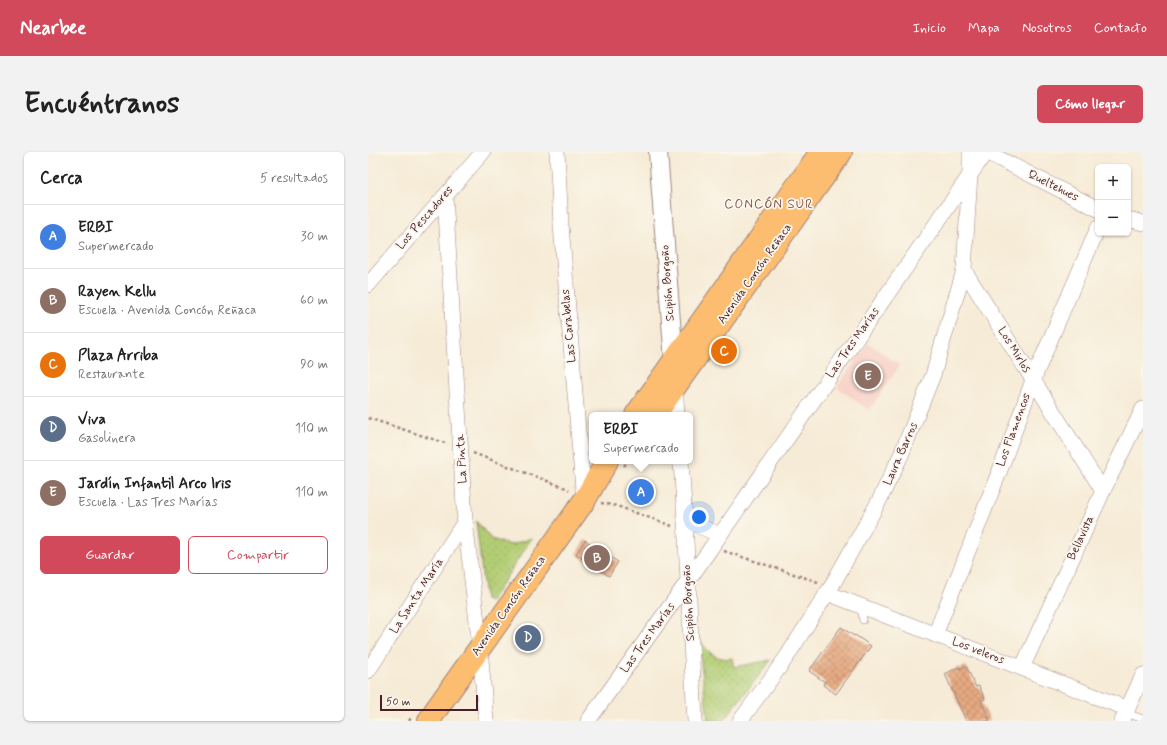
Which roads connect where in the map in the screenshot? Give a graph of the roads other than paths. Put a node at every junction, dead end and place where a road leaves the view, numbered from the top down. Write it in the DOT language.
graph roads {
  1 [pos="483,152"];
  2 [pos="557,152"];
  3 [pos="658,152"];
  4 [pos="821,152"];
  5 [pos="841,152"];
  6 [pos="970,152"];
  7 [pos="986,152"];
  8 [pos="970,174"];
  9 [pos="445,196"];
  10 [pos="1095,207"];
  11 [pos="1131,220"];
  12 [pos="1143,223"];
  13 [pos="1095,235"];
  14 [pos="964,270"];
  15 [pos="368,285"];
  16 [pos="674,361"];
  17 [pos="1033,380"];
  18 [pos="675,386"];
  19 [pos="1143,409"];
  20 [pos="638,412"];
  21 [pos="657,412"];
  22 [pos="677,412"];
  23 [pos="605,464"];
  24 [pos="617,464"];
  25 [pos="681,464"];
  26 [pos="1103,491"];
  27 [pos="584,500"];
  28 [pos="465,521"];
  29 [pos="686,526"];
  30 [pos="716,541"];
  31 [pos="688,581"];
  32 [pos="829,590"];
  33 [pos="935,635"];
  34 [pos="480,647"];
  35 [pos="1022,668"];
  36 [pos="368,671"];
  37 [pos="1143,676"];
  38 [pos="1126,714"];
  39 [pos="430,718"];
  40 [pos="1143,719"];
  41 [pos="486,721"];
  42 [pos="588,721"];
  43 [pos="695,721"];
  44 [pos="740,721"];
  1 -- 9 [label="street, Los Pescadores"];
  2 -- 27 [label="street, Las Carabelas"];
  3 -- 16 [label="street, Scipión Borgoño"];
  4 -- 16 [label="main road, Avenida Concón Reñaca"];
  5 -- 18 [label="main road, Avenida Concón Reñaca"];
  6 -- 8 [label="street, Laura Barros"];
  7 -- 8 [label="street, Las Tres Marías"];
  7 -- 10 [label="street, Queltehues"];
  8 -- 14 [label="street, Laura Barros"];
  8 -- 30 [label="street, Las Tres Marías"];
  9 -- 15 [label="street, Los Pescadores"];
  9 -- 28 [label="street, La Pinta"];
  11 -- 12 [label="street"];
  13 -- 17 [label="street, Los Flamencos"];
  14 -- 17 [label="street, Los Mirlos"];
  14 -- 32 [label="street, Laura Barros"];
  16 -- 18 [label="street, Scipión Borgoño"];
  16 -- 20 [label="main road, Avenida Concón Reñaca"];
  17 -- 26 [label="street, Los Mirlos"];
  17 -- 33 [label="street, Los Flamencos"];
  18 -- 21 [label="main road, Avenida Concón Reñaca"];
  18 -- 22 [label="street, Scipión Borgoño"];
  19 -- 26 [label="street, Bellavista"];
  23 -- 27 [label="main road, Avenida Concón Reñaca"];
  24 -- 27 [label="main road, Avenida Concón Reñaca"];
  25 -- 29 [label="street, Scipión Borgoño"];
  26 -- 35 [label="street, Bellavista"];
  27 -- 34 [label="main road, Avenida Concón Reñaca"];
  28 -- 34 [label="street, La Pinta"];
  28 -- 36 [label="street, La Santa María"];
  29 -- 30 [label="street"];
  29 -- 31 [label="street, Scipión Borgoño"];
  30 -- 31 [label="street, Las Tres Marías"];
  31 -- 42 [label="street, Las Tres Marías"];
  31 -- 43 [label="street, Scipión Borgoño"];
  32 -- 33 [label="street, Los veleros"];
  32 -- 44 [label="street, Laura Barros"];
  33 -- 35 [label="street, Los veleros"];
  34 -- 39 [label="main road, Avenida Concón Reñaca"];
  34 -- 41 [label="street, La Pinta"];
  35 -- 38 [label="street, Los veleros"];
  37 -- 38 [label="street"];
  38 -- 40 [label="lane"];
}
